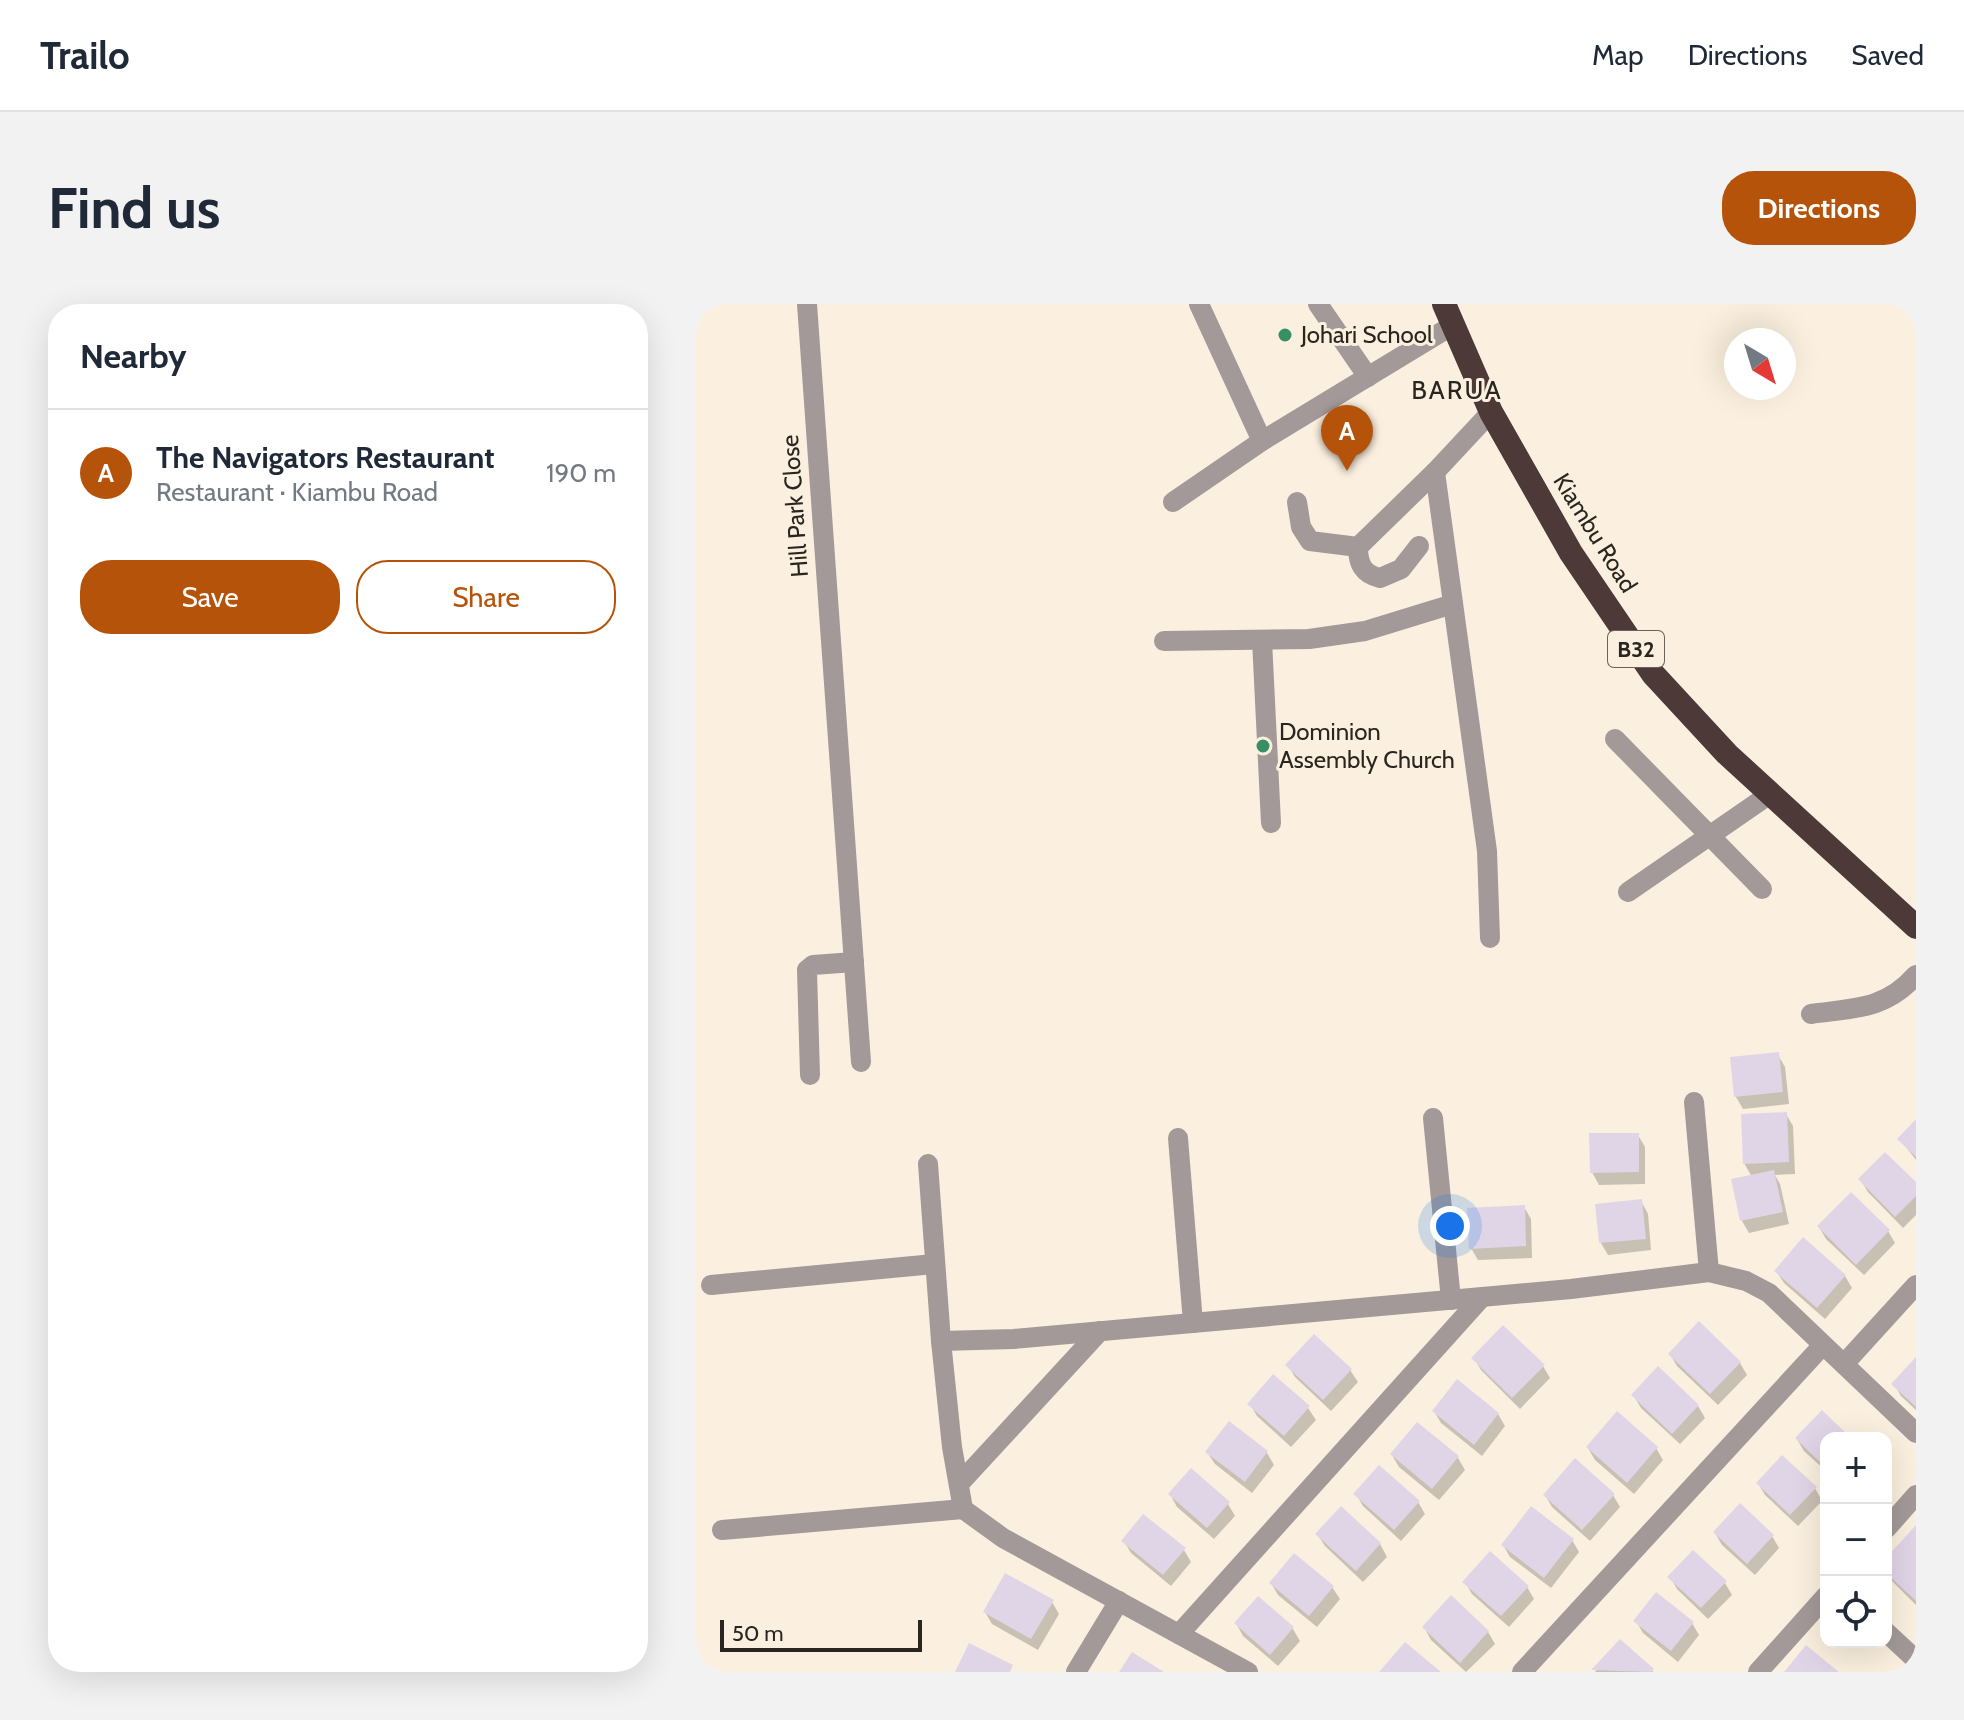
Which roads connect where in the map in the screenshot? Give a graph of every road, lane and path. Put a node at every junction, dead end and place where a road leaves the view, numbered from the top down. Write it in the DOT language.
graph roads {
  1 [pos="807,304"];
  2 [pos="1199,304"];
  3 [pos="1318,304"];
  4 [pos="1449,314"];
  5 [pos="1368,377"];
  6 [pos="1491,412"];
  7 [pos="1262,441"];
  8 [pos="1435,472"];
  9 [pos="1173,502"];
  10 [pos="1297,502"];
  11 [pos="1419,546"];
  12 [pos="1358,547"];
  13 [pos="1453,604"];
  14 [pos="1262,640"];
  15 [pos="1164,641"];
  16 [pos="1615,739"];
  17 [pos="1770,794"];
  18 [pos="1271,823"];
  19 [pos="1710,835"];
  20 [pos="1762,889"];
  21 [pos="1628,892"];
  22 [pos="1916,927"];
  23 [pos="1490,938"];
  24 [pos="854,962"];
  25 [pos="1916,975"];
  26 [pos="1811,1014"];
  27 [pos="861,1062"];
  28 [pos="810,1075"];
  29 [pos="1694,1102"];
  30 [pos="1433,1118"];
  31 [pos="1178,1138"];
  32 [pos="928,1164"];
  33 [pos="934,1264"];
  34 [pos="1709,1272"];
  35 [pos="711,1285"];
  36 [pos="1916,1285"];
  37 [pos="1482,1297"];
  38 [pos="1451,1300"];
  39 [pos="1193,1323"];
  40 [pos="1100,1331"];
  41 [pos="941,1341"];
  42 [pos="1823,1345"];
  43 [pos="1844,1364"];
  44 [pos="1916,1433"];
  45 [pos="959,1484"];
  46 [pos="1916,1495"];
  47 [pos="963,1509"];
  48 [pos="1892,1522"];
  49 [pos="722,1530"];
  50 [pos="1119,1601"];
  51 [pos="1820,1603"];
  52 [pos="1179,1634"];
  53 [pos="1892,1638"];
  54 [pos="1916,1660"];
  55 [pos="1076,1672"];
  56 [pos="1248,1672"];
  57 [pos="1522,1672"];
  58 [pos="1758,1672"];
  1 -- 24 [label="street, Hill Park Close"];
  2 -- 7 [label="street"];
  3 -- 5 [label="street"];
  4 -- 5 [label="street"];
  4 -- 6 [label="highway, Kiambu Road / B32"];
  5 -- 7 [label="street"];
  6 -- 8 [label="street"];
  6 -- 17 [label="highway, Kiambu Road / B32"];
  7 -- 9 [label="street"];
  8 -- 12 [label="street"];
  8 -- 13 [label="street"];
  10 -- 12 [label="street"];
  11 -- 12 [label="street"];
  13 -- 14 [label="street"];
  13 -- 23 [label="street"];
  14 -- 15 [label="street"];
  14 -- 18 [label="street"];
  16 -- 19 [label="street"];
  17 -- 19 [label="street"];
  17 -- 22 [label="highway, Kiambu Road / B32"];
  19 -- 20 [label="street"];
  19 -- 21 [label="street"];
  24 -- 27 [label="street, Hill Park Close"];
  24 -- 28 [label="street"];
  25 -- 26 [label="street"];
  29 -- 34 [label="street"];
  30 -- 38 [label="street"];
  31 -- 39 [label="street"];
  32 -- 33 [label="street"];
  33 -- 35 [label="street"];
  33 -- 41 [label="street"];
  34 -- 37 [label="street"];
  34 -- 42 [label="street"];
  36 -- 43 [label="street"];
  37 -- 38 [label="street"];
  37 -- 52 [label="street"];
  38 -- 39 [label="street"];
  39 -- 40 [label="street"];
  40 -- 41 [label="street"];
  40 -- 45 [label="street"];
  41 -- 45 [label="street"];
  42 -- 43 [label="street"];
  42 -- 57 [label="street"];
  43 -- 44 [label="street"];
  45 -- 47 [label="street"];
  46 -- 48 [label="street"];
  47 -- 49 [label="street"];
  47 -- 50 [label="street"];
  50 -- 52 [label="street"];
  50 -- 55 [label="street"];
  51 -- 58 [label="street"];
  52 -- 56 [label="street"];
  53 -- 54 [label="street"];
}
